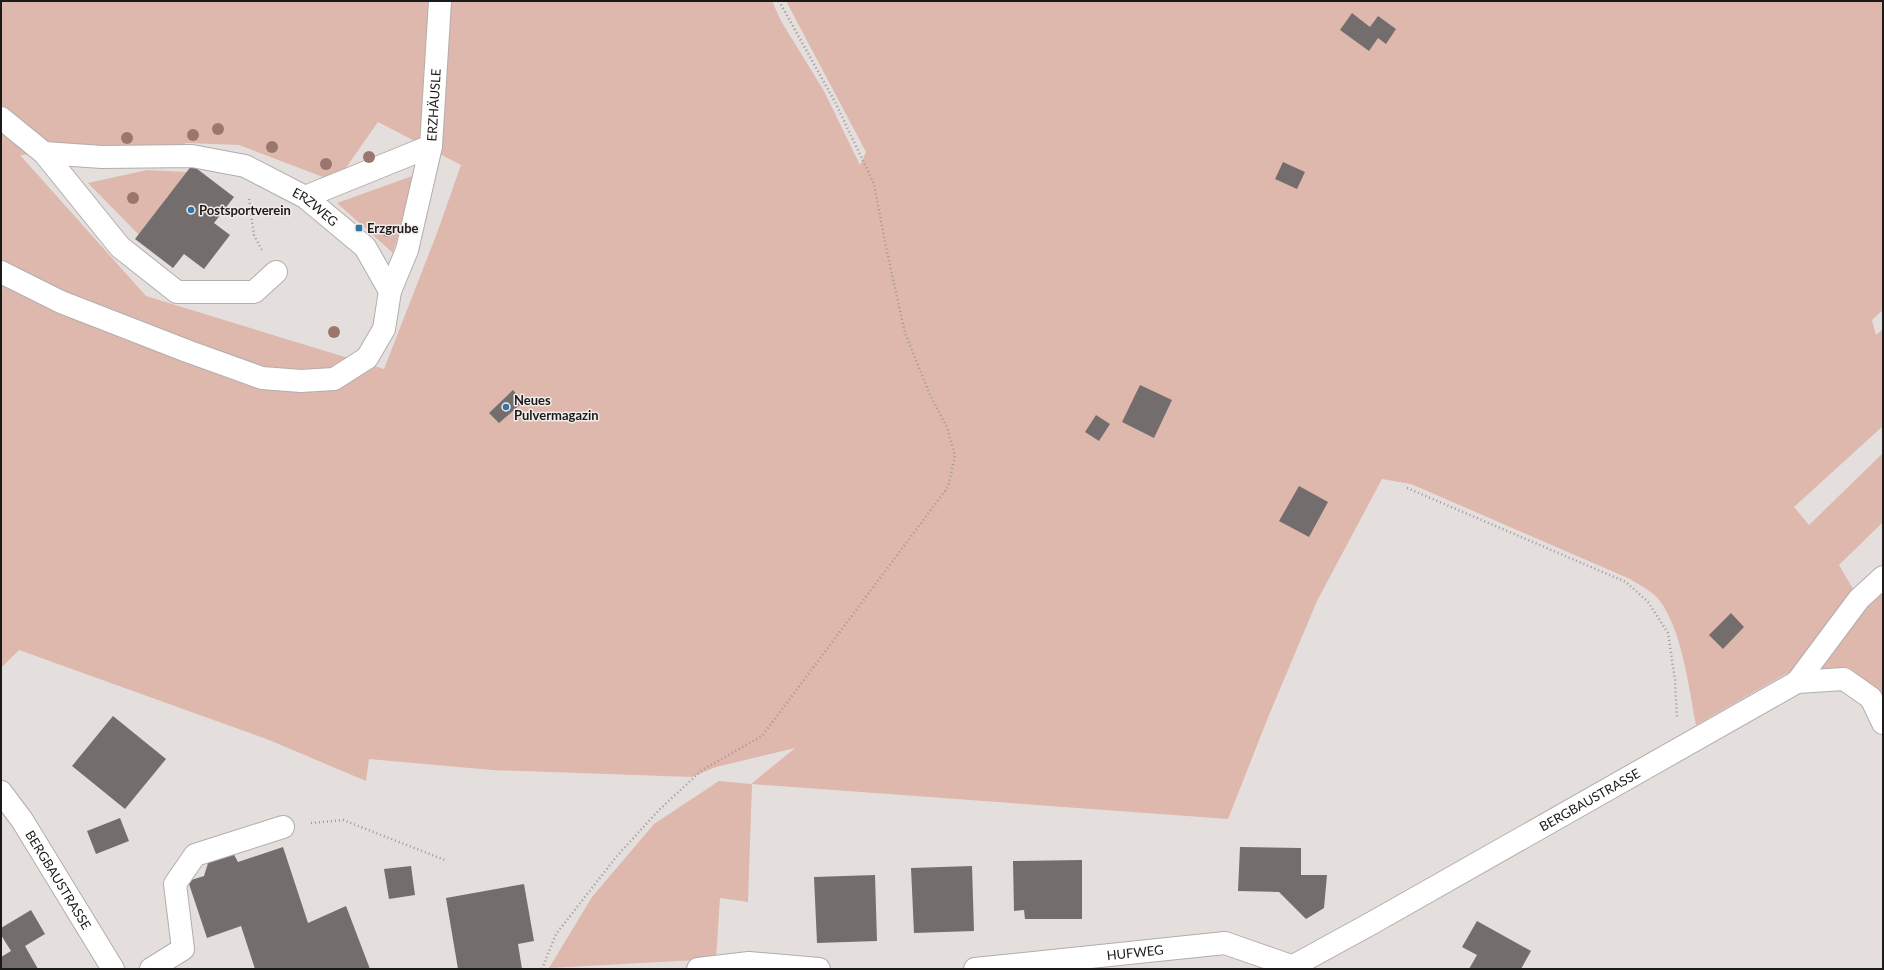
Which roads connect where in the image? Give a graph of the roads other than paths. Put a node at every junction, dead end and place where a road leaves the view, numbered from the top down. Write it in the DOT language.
graph roads {
  1 [pos="440,1"];
  2 [pos="1,118"];
  3 [pos="431,146"];
  4 [pos="44,153"];
  5 [pos="305,197"];
  6 [pos="1,272"];
  7 [pos="276,272"];
  8 [pos="390,290"];
  9 [pos="1883,577"];
  10 [pos="1797,682"];
  11 [pos="1883,723"];
  12 [pos="1,792"];
  13 [pos="283,826"];
  14 [pos="1289,968"];
  15 [pos="113,969"];
  16 [pos="151,969"];
  17 [pos="698,969"];
  18 [pos="819,969"];
  19 [pos="975,969"];
  1 -- 3 [label="street, ERZHÄUSLE"];
  2 -- 4 [label="street"];
  3 -- 5 [label="street, ERZHÄUSLE"];
  3 -- 8 [label="street"];
  4 -- 5 [label="street, ERZWEG"];
  4 -- 7 [label="street"];
  5 -- 8 [label="street, ERZWEG"];
  6 -- 8 [label="street"];
  9 -- 10 [label="street"];
  10 -- 11 [label="street, BERGBAUSTRASSE"];
  10 -- 14 [label="street, BERGBAUSTRASSE"];
  12 -- 15 [label="street, BERGBAUSTRASSE"];
  13 -- 16 [label="street"];
  14 -- 19 [label="street, HUFWEG"];
  17 -- 18 [label="street"];
}
